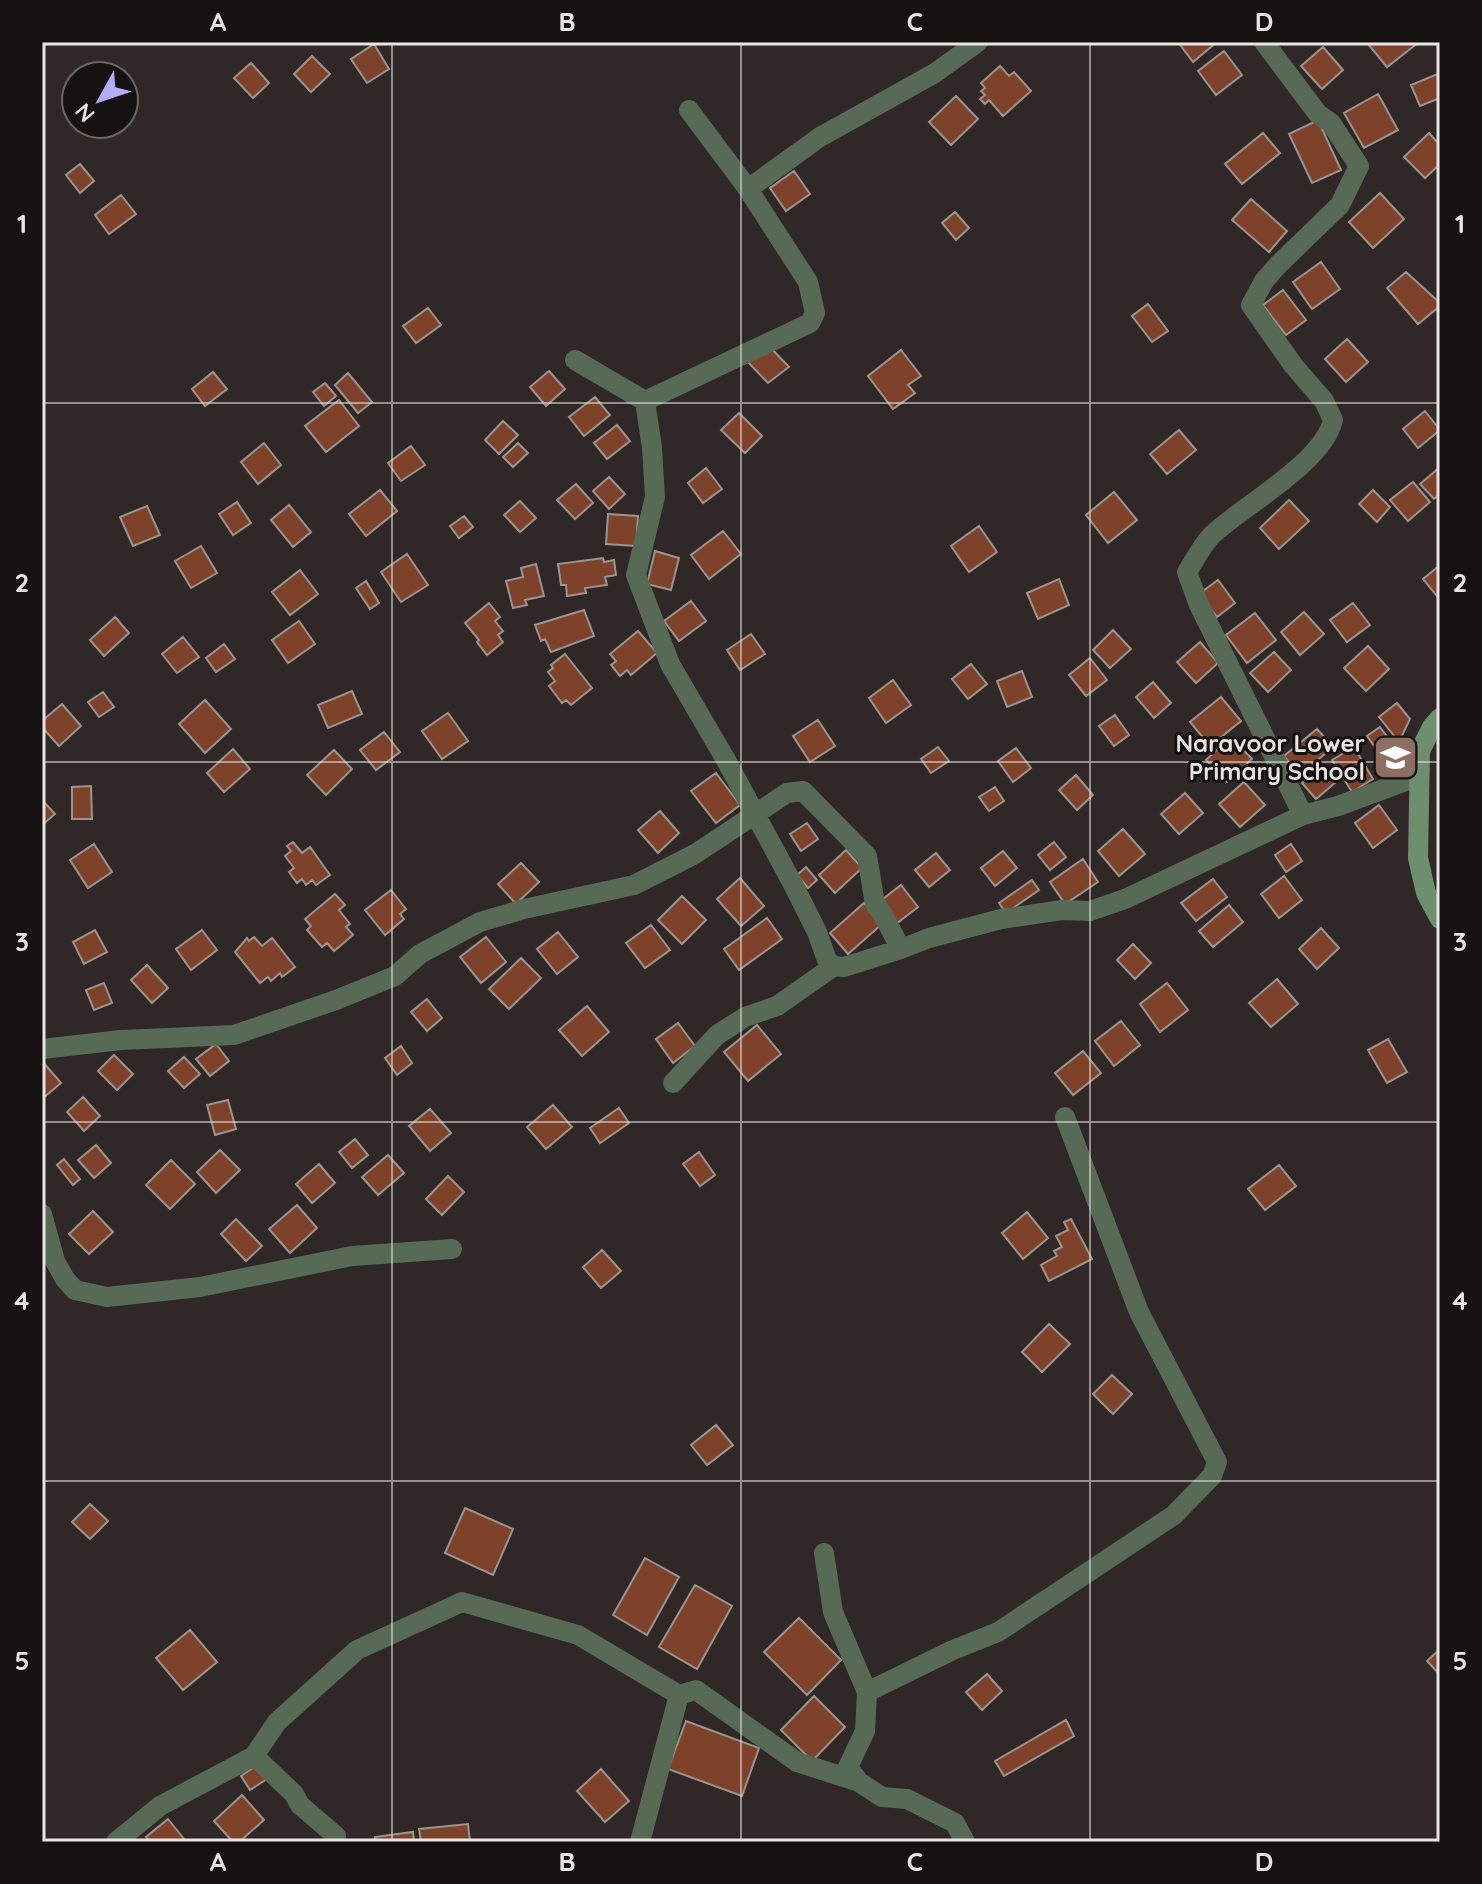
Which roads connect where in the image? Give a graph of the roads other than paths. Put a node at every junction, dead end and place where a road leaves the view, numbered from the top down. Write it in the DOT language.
graph roads {
  1 [pos="978,42"];
  2 [pos="1264,42"];
  3 [pos="689,110"];
  4 [pos="748,189"];
  5 [pos="575,360"];
  6 [pos="645,401"];
  7 [pos="1440,718"];
  8 [pos="1419,776"];
  9 [pos="753,814"];
  10 [pos="1303,815"];
  11 [pos="1440,919"];
  12 [pos="901,949"];
  13 [pos="834,966"];
  14 [pos="42,1049"];
  15 [pos="673,1083"];
  16 [pos="1065,1117"];
  17 [pos="42,1214"];
  18 [pos="452,1249"];
  19 [pos="824,1553"];
  20 [pos="867,1692"];
  21 [pos="679,1695"];
  22 [pos="254,1756"];
  23 [pos="859,1782"];
  24 [pos="336,1836"];
  25 [pos="116,1842"];
  26 [pos="640,1842"];
  27 [pos="965,1842"];
  1 -- 4 [label="street"];
  2 -- 10 [label="street"];
  3 -- 4 [label="street"];
  4 -- 6 [label="street"];
  5 -- 6 [label="street"];
  6 -- 9 [label="street"];
  7 -- 8 [label="main road"];
  8 -- 10 [label="street"];
  8 -- 11 [label="main road"];
  9 -- 12 [label="street"];
  9 -- 13 [label="street"];
  9 -- 14 [label="street"];
  10 -- 12 [label="street"];
  12 -- 13 [label="street"];
  13 -- 15 [label="street"];
  16 -- 20 [label="street"];
  17 -- 18 [label="street"];
  19 -- 20 [label="street"];
  20 -- 23 [label="street"];
  21 -- 22 [label="street"];
  21 -- 23 [label="street"];
  21 -- 26 [label="street"];
  22 -- 24 [label="street"];
  22 -- 25 [label="street"];
  23 -- 27 [label="street"];
}
